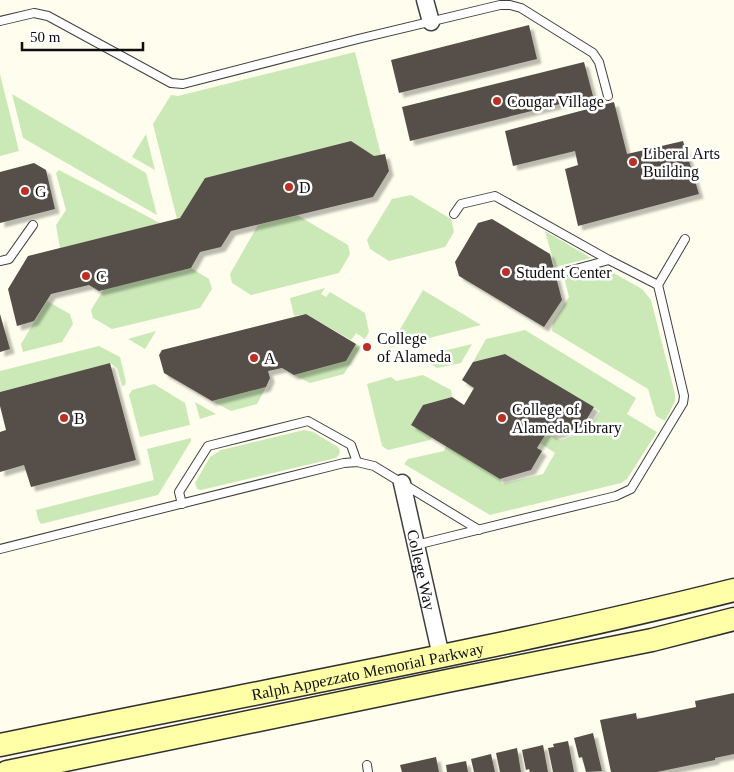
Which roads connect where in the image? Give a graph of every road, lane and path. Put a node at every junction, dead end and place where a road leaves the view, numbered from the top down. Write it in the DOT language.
graph roads {
  1 [pos="425,0"];
  2 [pos="0,21"];
  3 [pos="431,22"];
  4 [pos="608,96"];
  5 [pos="454,214"];
  6 [pos="33,225"];
  7 [pos="686,239"];
  8 [pos="609,260"];
  9 [pos="0,262"];
  10 [pos="560,273"];
  11 [pos="658,285"];
  12 [pos="357,462"];
  13 [pos="402,483"];
  14 [pos="182,504"];
  15 [pos="479,530"];
  16 [pos="416,545"];
  17 [pos="0,550"];
  18 [pos="734,590"];
  19 [pos="734,619"];
  20 [pos="441,656"];
  21 [pos="0,745"];
  22 [pos="7,772"];
  1 -- 3 [label="street"];
  2 -- 3 [label="lane"];
  3 -- 4 [label="lane"];
  5 -- 8 [label="lane"];
  6 -- 9 [label="lane"];
  7 -- 11 [label="lane"];
  8 -- 10 [label="lane"];
  8 -- 11 [label="lane"];
  11 -- 15 [label="lane"];
  12 -- 13 [label="lane"];
  12 -- 14 [label="lane"];
  12 -- 14 [label="lane"];
  13 -- 15 [label="lane"];
  13 -- 16 [label="street, College Way"];
  14 -- 17 [label="lane"];
  15 -- 16 [label="lane"];
  16 -- 20 [label="street, College Way"];
  18 -- 20 [label="street, Ralph Appezzato Memorial Parkway"];
  19 -- 22 [label="street, Ralph Appezzato Memorial Parkway"];
  20 -- 21 [label="street, Ralph Appezzato Memorial Parkway"];
}
